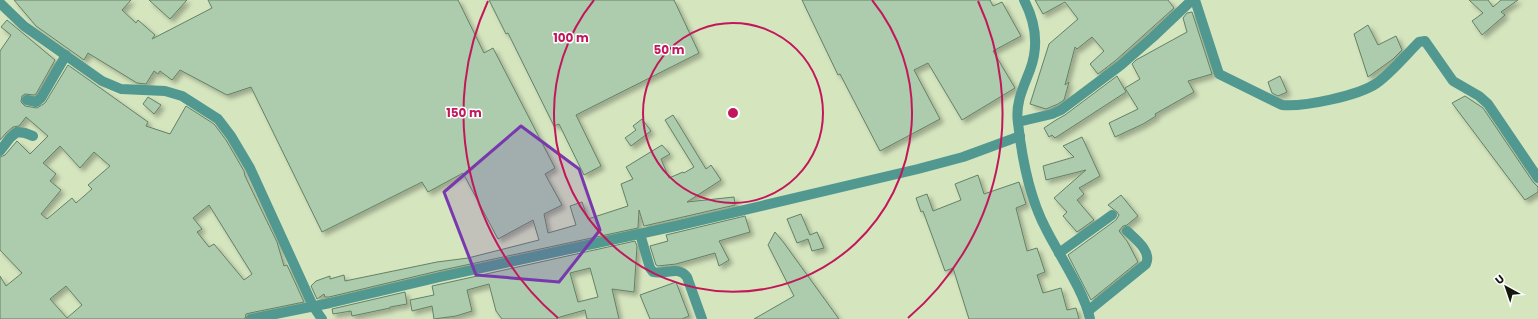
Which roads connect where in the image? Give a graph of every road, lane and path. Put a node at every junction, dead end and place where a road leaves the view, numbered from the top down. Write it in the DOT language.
graph roads {
  1 [pos="1024,0"];
  2 [pos="1192,0"];
  3 [pos="1195,0"];
  4 [pos="1,6"];
  5 [pos="66,55"];
  6 [pos="27,100"];
  7 [pos="1018,122"];
  8 [pos="34,136"];
  9 [pos="1020,136"];
  10 [pos="0,150"];
  11 [pos="1538,178"];
  12 [pos="1112,215"];
  13 [pos="1127,231"];
  14 [pos="640,234"];
  15 [pos="1059,253"];
  16 [pos="321,304"];
  17 [pos="1089,315"];
  18 [pos="251,319"];
  19 [pos="322,319"];
  20 [pos="702,319"];
  1 -- 7 [label="street"];
  2 -- 7 [label="street"];
  3 -- 11 [label="street"];
  4 -- 5 [label="street"];
  5 -- 6 [label="street"];
  5 -- 16 [label="street"];
  7 -- 9 [label="street"];
  8 -- 10 [label="street"];
  9 -- 14 [label="street"];
  9 -- 15 [label="street"];
  12 -- 15 [label="street"];
  13 -- 17 [label="street"];
  14 -- 16 [label="street"];
  14 -- 20 [label="street"];
  15 -- 17 [label="street"];
  16 -- 18 [label="street"];
  16 -- 19 [label="street"];
}
